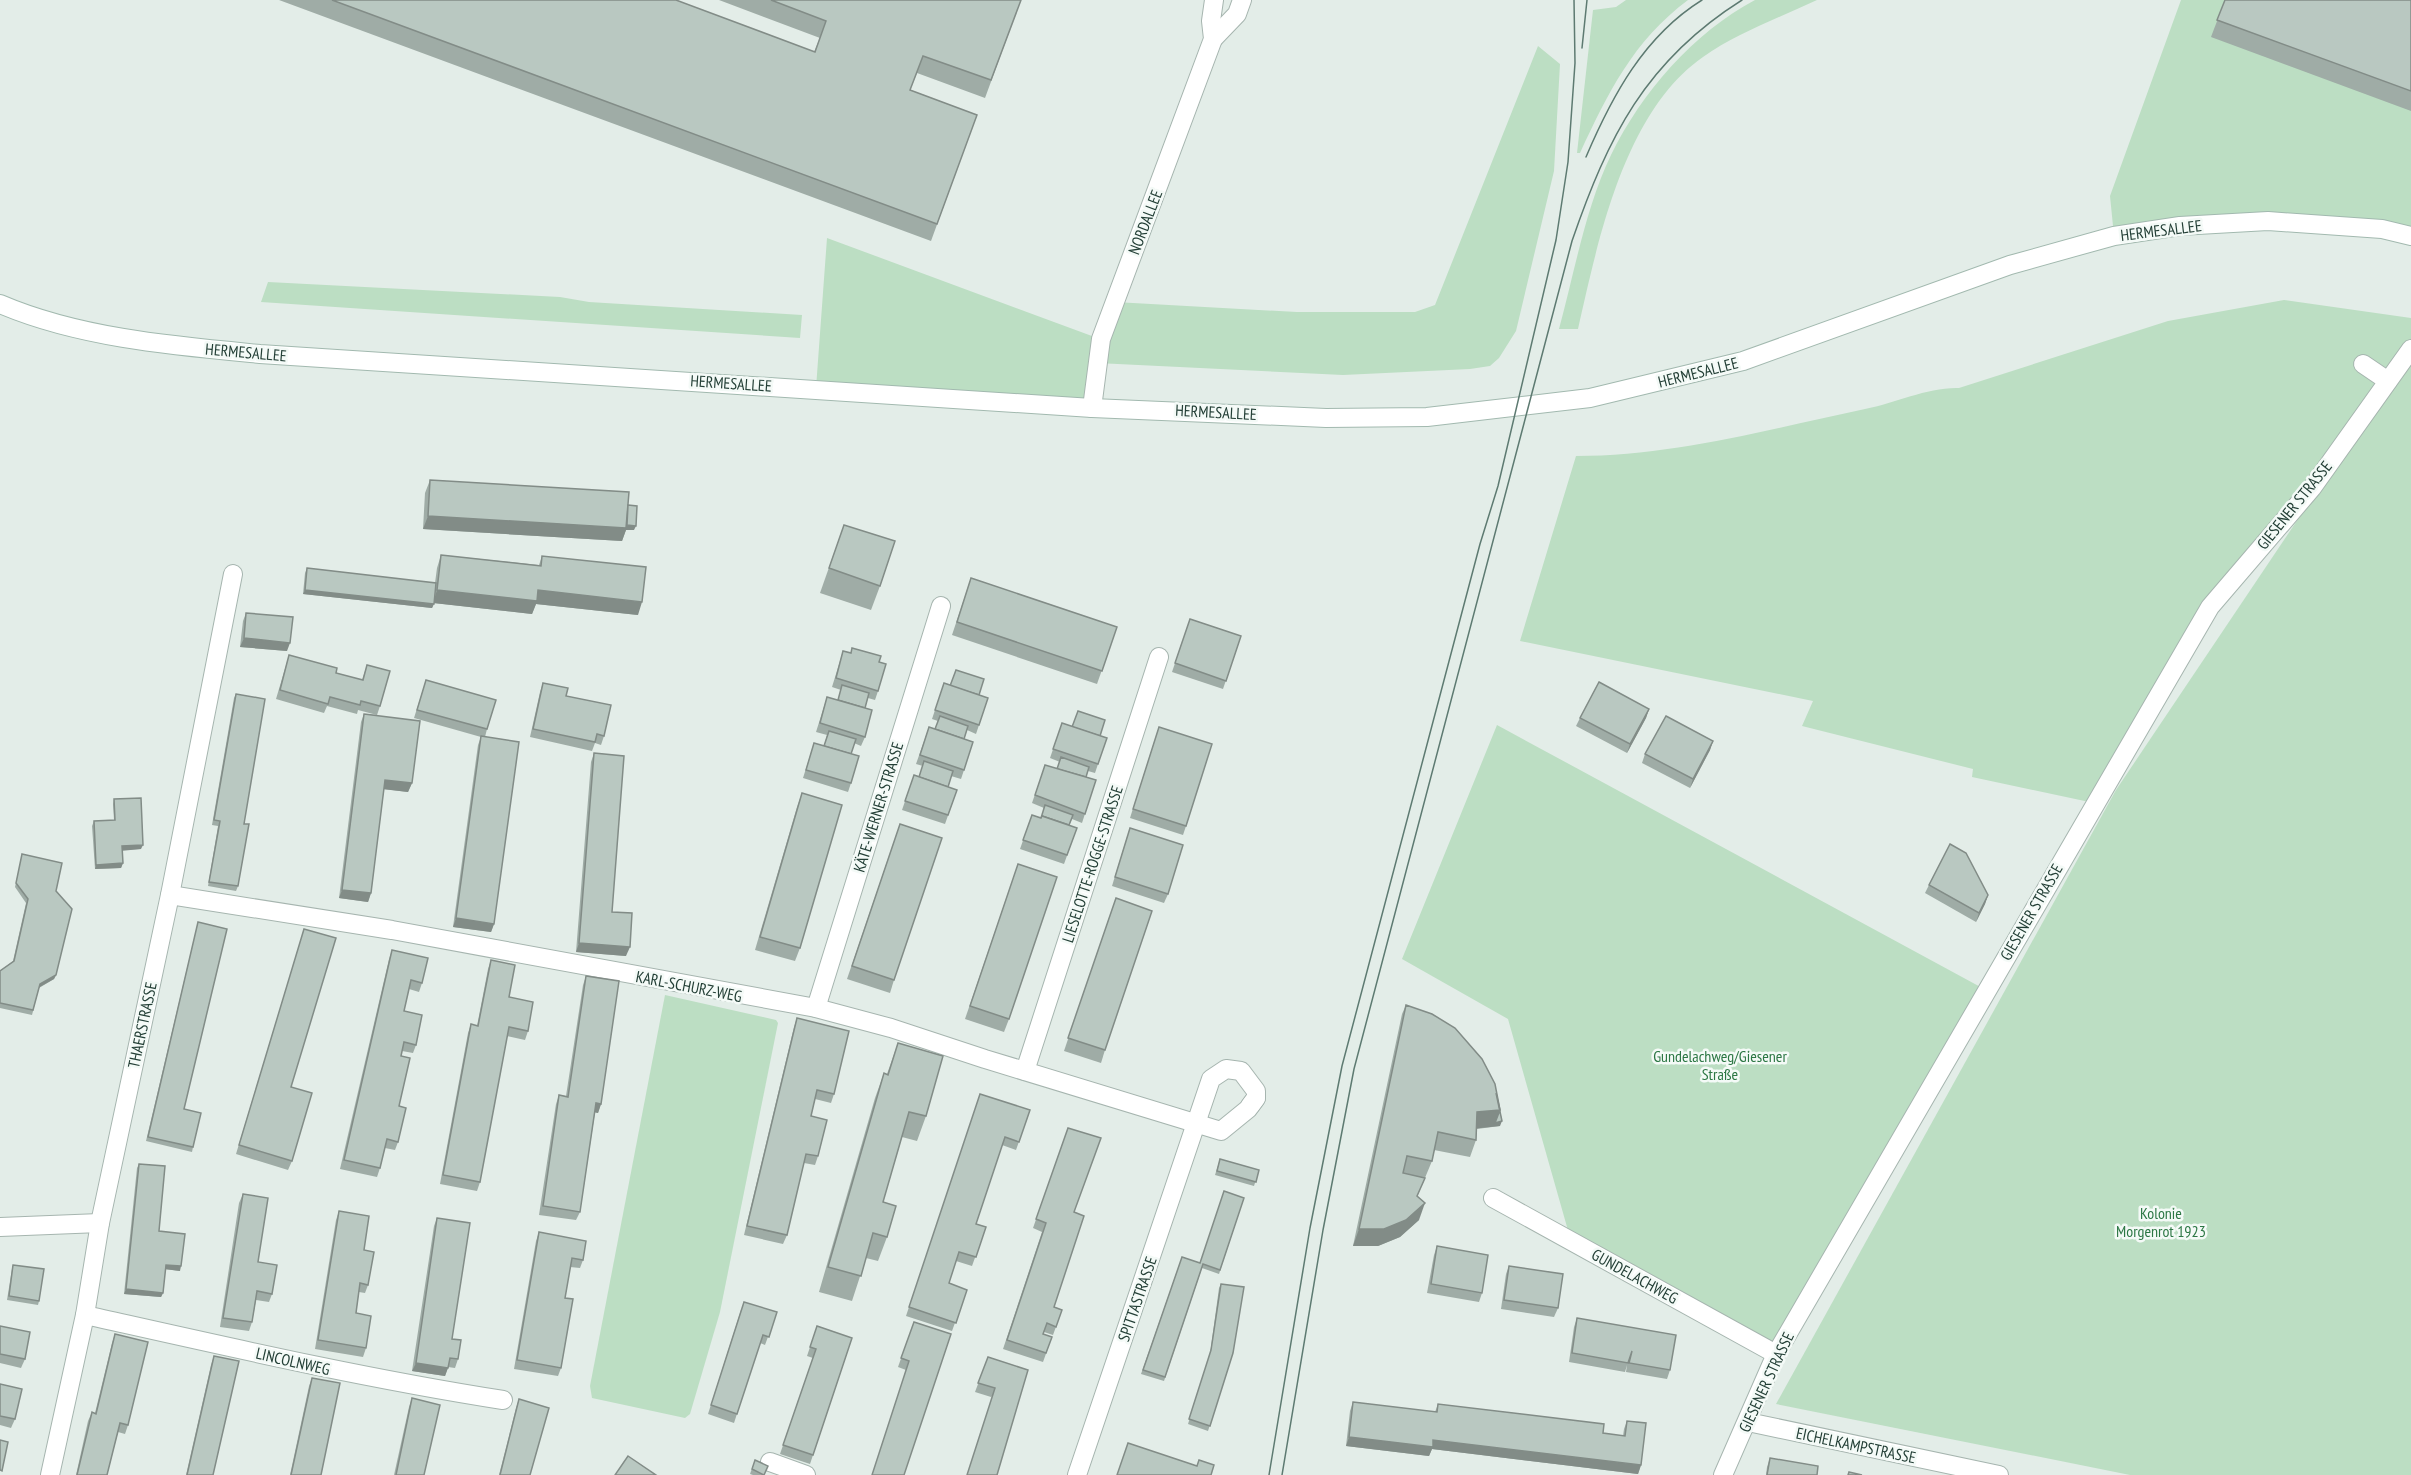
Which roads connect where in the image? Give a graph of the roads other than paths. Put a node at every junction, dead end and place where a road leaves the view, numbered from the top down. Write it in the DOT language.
graph roads {
  1 [pos="1214,0"];
  2 [pos="1242,0"];
  3 [pos="1213,39"];
  4 [pos="2411,236"];
  5 [pos="0,304"];
  6 [pos="2411,349"];
  7 [pos="2363,364"];
  8 [pos="2388,381"];
  9 [pos="1092,408"];
  10 [pos="233,574"];
  11 [pos="941,606"];
  12 [pos="1159,657"];
  13 [pos="170,895"];
  14 [pos="816,1008"];
  15 [pos="1025,1071"];
  16 [pos="1197,1124"];
  17 [pos="1493,1198"];
  18 [pos="100,1223"];
  19 [pos="0,1227"];
  20 [pos="85,1315"];
  21 [pos="1776,1354"];
  22 [pos="503,1400"];
  23 [pos="1748,1422"];
  24 [pos="770,1462"];
  25 [pos="50,1475"];
  26 [pos="806,1475"];
  27 [pos="1077,1475"];
  28 [pos="1723,1475"];
  29 [pos="1999,1475"];
  1 -- 3 [label="street, NORDALLEE"];
  2 -- 3 [label="street, NORDALLEE"];
  3 -- 9 [label="street, NORDALLEE"];
  4 -- 9 [label="street, HERMESALLEE"];
  5 -- 9 [label="street, HERMESALLEE"];
  6 -- 8 [label="street, GIESENER STRASSE"];
  7 -- 8 [label="street"];
  8 -- 21 [label="street, GIESENER STRASSE"];
  10 -- 13 [label="street, THAERSTRASSE"];
  11 -- 14 [label="street, KÄTE-WERNER-STRASSE"];
  12 -- 15 [label="street, LIESELOTTE-ROGGE-STRASSE"];
  13 -- 14 [label="street, KARL-SCHURZ-WEG"];
  13 -- 18 [label="street, THAERSTRASSE"];
  14 -- 15 [label="street, KARL-SCHURZ-WEG"];
  15 -- 16 [label="street, KARL-SCHURZ-WEG"];
  16 -- 16 [label="street, SPITTASTRASSE"];
  16 -- 27 [label="street, SPITTASTRASSE"];
  17 -- 21 [label="street, GUNDELACHWEG"];
  18 -- 19 [label="street"];
  18 -- 20 [label="street, THAERSTRASSE"];
  20 -- 22 [label="street, LINCOLNWEG"];
  20 -- 25 [label="street, THAERSTRASSE"];
  21 -- 23 [label="street, GIESENER STRASSE"];
  23 -- 28 [label="street, GIESENER STRASSE"];
  23 -- 29 [label="street, EICHELKAMPSTRASSE"];
  24 -- 26 [label="street"];
}
